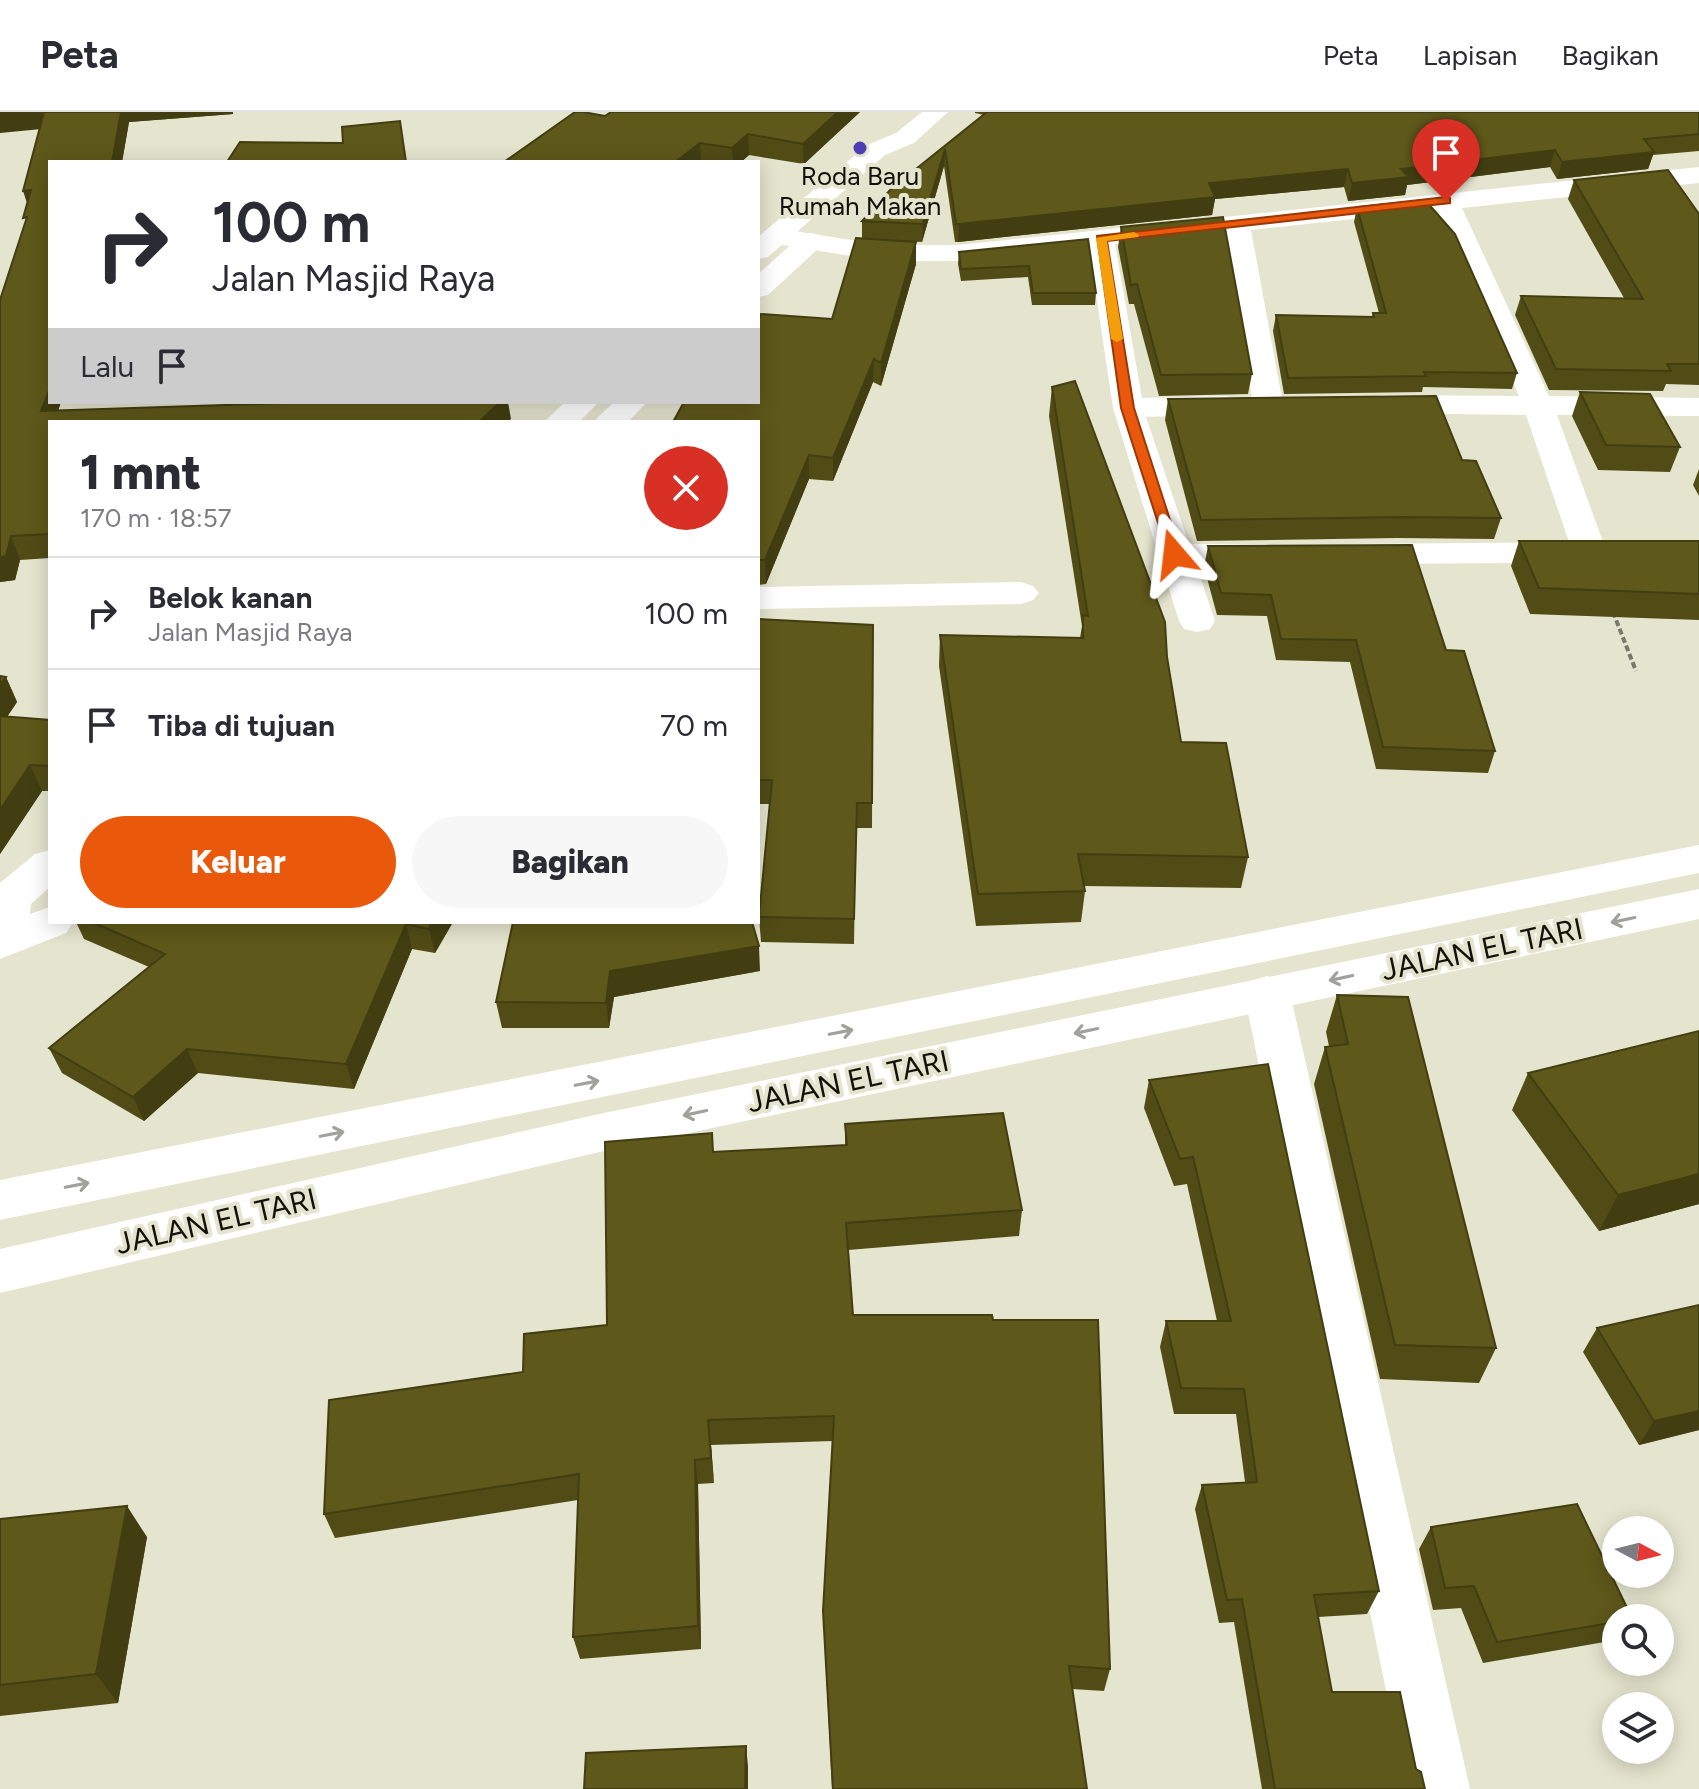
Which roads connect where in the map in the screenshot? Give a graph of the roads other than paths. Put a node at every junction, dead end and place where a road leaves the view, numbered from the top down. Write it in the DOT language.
graph roads {
  1 [pos="936,112"];
  2 [pos="905,138"];
  3 [pos="1699,175"];
  4 [pos="863,194"];
  5 [pos="1446,201"];
  6 [pos="831,223"];
  7 [pos="1237,224"];
  8 [pos="1101,238"];
  9 [pos="809,243"];
  10 [pos="767,244"];
  11 [pos="760,287"];
  12 [pos="1537,403"];
  13 [pos="582,404"];
  14 [pos="630,404"];
  15 [pos="1268,404"];
  16 [pos="1300,404"];
  17 [pos="1347,404"];
  18 [pos="1699,407"];
  19 [pos="1128,408"];
  20 [pos="562,420"];
  21 [pos="611,420"];
  22 [pos="1589,551"];
  23 [pos="1699,552"];
  24 [pos="1174,554"];
  25 [pos="1021,593"];
  26 [pos="760,598"];
  27 [pos="1197,621"];
  28 [pos="1699,859"];
  29 [pos="48,866"];
  30 [pos="1699,904"];
  31 [pos="48,923"];
  32 [pos="2,941"];
  33 [pos="1267,993"];
  34 [pos="0,1200"];
  35 [pos="0,1271"];
  36 [pos="1438,1789"];
  1 -- 2 [label="street"];
  2 -- 4 [label="street"];
  2 -- 10 [label="street"];
  3 -- 5 [label="street"];
  5 -- 7 [label="street"];
  5 -- 12 [label="street"];
  6 -- 9 [label="street"];
  7 -- 8 [label="street"];
  7 -- 15 [label="street"];
  8 -- 9 [label="street"];
  8 -- 19 [label="street"];
  9 -- 10 [label="street"];
  9 -- 11 [label="street"];
  12 -- 17 [label="street"];
  12 -- 18 [label="street"];
  12 -- 22 [label="street"];
  13 -- 20 [label="street"];
  14 -- 21 [label="street"];
  15 -- 16 [label="street"];
  15 -- 19 [label="street"];
  19 -- 24 [label="street"];
  22 -- 23 [label="street"];
  22 -- 24 [label="street"];
  24 -- 27 [label="street"];
  25 -- 26 [label="street"];
  34 -- 28 [label="street, JALAN EL TARI, one-way"];
  29 -- 32 [label="street"];
  30 -- 33 [label="street, JALAN EL TARI, one-way"];
  31 -- 32 [label="street"];
  33 -- 35 [label="street, JALAN EL TARI, one-way"];
  33 -- 36 [label="street"];
}
